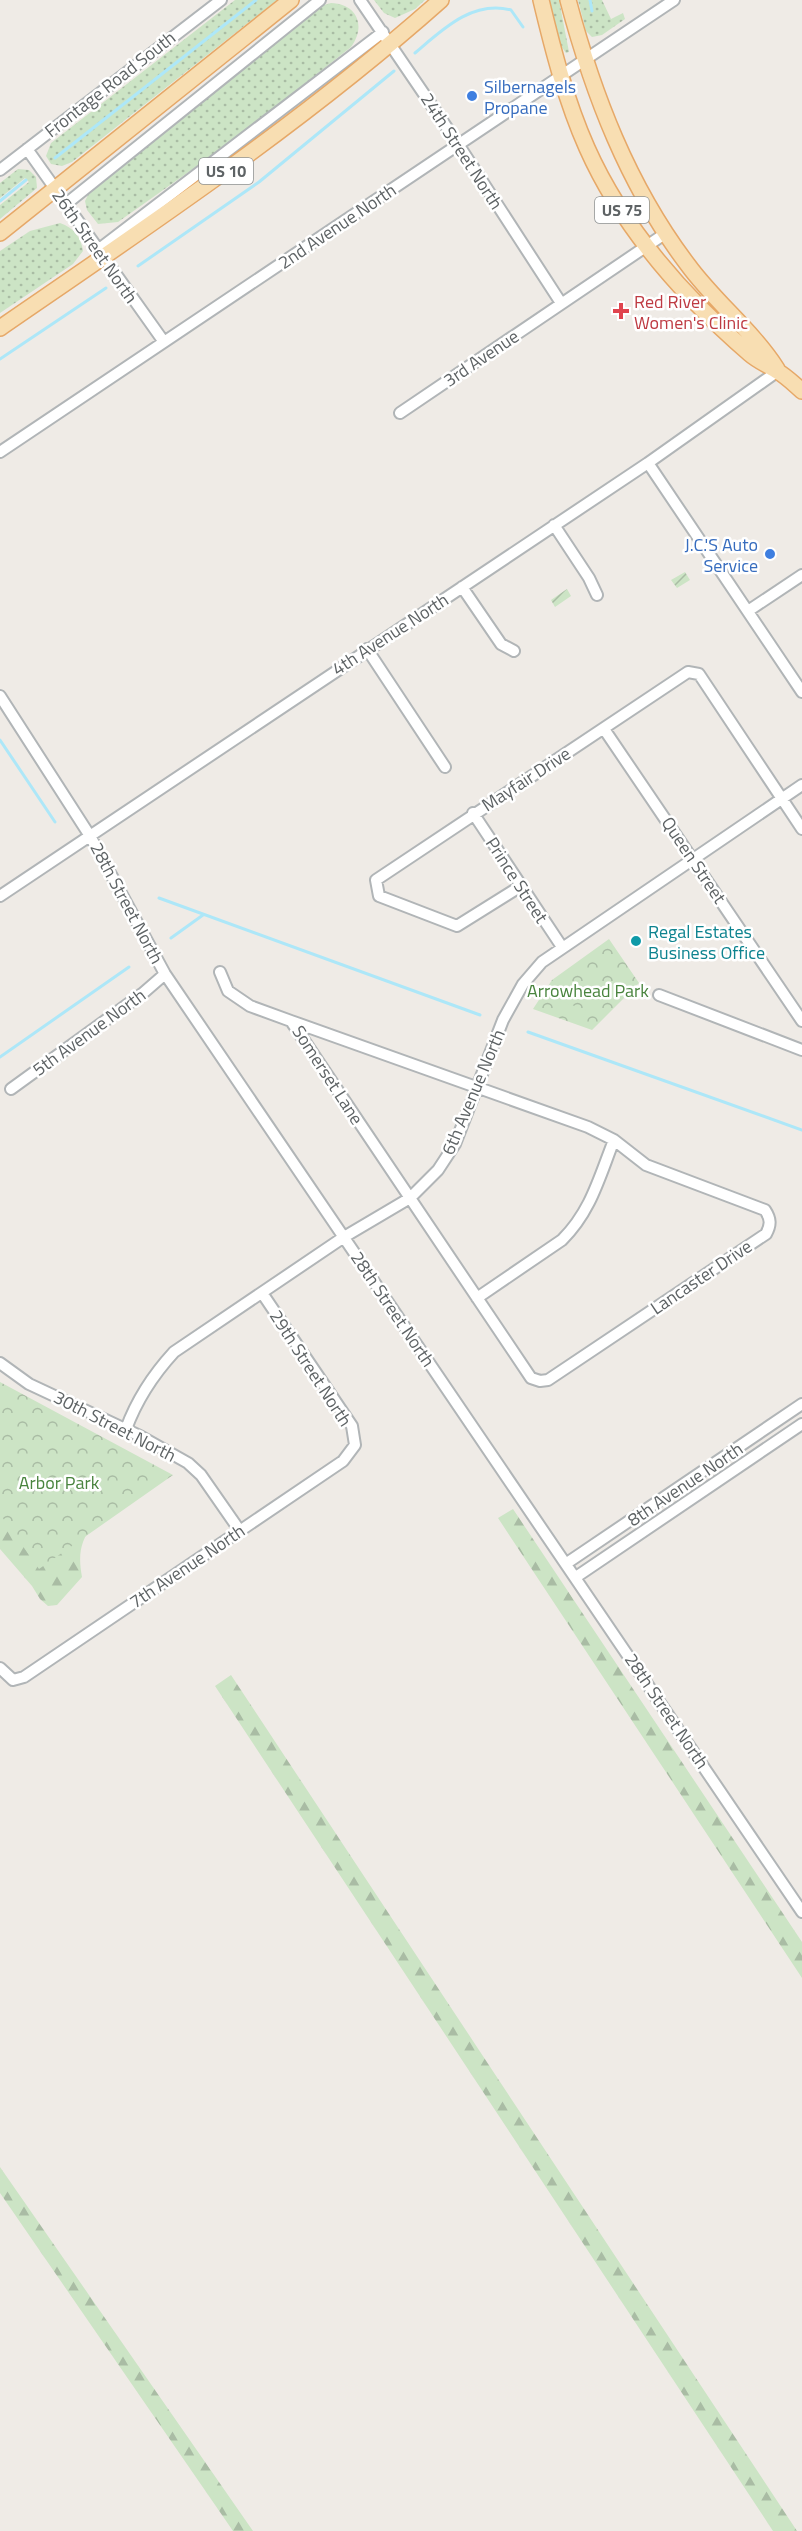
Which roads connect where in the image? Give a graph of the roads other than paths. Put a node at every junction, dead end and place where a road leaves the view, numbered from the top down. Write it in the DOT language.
graph roads {
  1 [pos="221,0"];
  2 [pos="291,0"];
  3 [pos="320,0"];
  4 [pos="360,0"];
  5 [pos="441,0"];
  6 [pos="567,0"];
  7 [pos="674,0"];
  8 [pos="541,2"];
  9 [pos="387,38"];
  10 [pos="584,60"];
  11 [pos="561,76"];
  12 [pos="458,144"];
  13 [pos="27,149"];
  14 [pos="0,170"];
  15 [pos="55,189"];
  16 [pos="66,204"];
  17 [pos="0,233"];
  18 [pos="666,233"];
  19 [pos="646,246"];
  20 [pos="101,254"];
  21 [pos="561,303"];
  22 [pos="0,328"];
  23 [pos="164,342"];
  24 [pos="778,371"];
  25 [pos="802,391"];
  26 [pos="400,413"];
  27 [pos="0,452"];
  28 [pos="648,463"];
  29 [pos="554,525"];
  30 [pos="802,575"];
  31 [pos="462,586"];
  32 [pos="597,595"];
  33 [pos="748,611"];
  34 [pos="367,649"];
  35 [pos="514,651"];
  36 [pos="802,692"];
  37 [pos="0,696"];
  38 [pos="604,729"];
  39 [pos="445,767"];
  40 [pos="802,785"];
  41 [pos="782,799"];
  42 [pos="473,813"];
  43 [pos="802,829"];
  44 [pos="90,836"];
  45 [pos="694,858"];
  46 [pos="520,886"];
  47 [pos="0,896"];
  48 [pos="562,947"];
  49 [pos="220,972"];
  50 [pos="165,974"];
  51 [pos="658,995"];
  52 [pos="291,1021"];
  53 [pos="802,1021"];
  54 [pos="802,1050"];
  55 [pos="477,1086"];
  56 [pos="11,1089"];
  57 [pos="614,1140"];
  58 [pos="410,1198"];
  59 [pos="344,1237"];
  60 [pos="262,1293"];
  61 [pos="477,1298"];
  62 [pos="0,1364"];
  63 [pos="802,1404"];
  64 [pos="802,1424"];
  65 [pos="126,1429"];
  66 [pos="355,1445"];
  67 [pos="240,1531"];
  68 [pos="567,1563"];
  69 [pos="576,1577"];
  70 [pos="0,1668"];
  71 [pos="802,1912"];
  1 -- 13 [label="street, Frontage Road South"];
  2 -- 15 [label="main road"];
  3 -- 16 [label="street"];
  4 -- 9 [label="street, 24th Street North"];
  5 -- 9 [label="main road, US 10"];
  6 -- 10 [label="main road, US 75"];
  7 -- 10 [label="street, 2nd Avenue North"];
  8 -- 11 [label="main road, US 75"];
  9 -- 12 [label="street, 24th Street North"];
  9 -- 20 [label="main road, US 10"];
  10 -- 11 [label="street, 2nd Avenue North"];
  10 -- 18 [label="main road, US 75"];
  11 -- 12 [label="street, 2nd Avenue North"];
  11 -- 19 [label="main road, US 75"];
  12 -- 21 [label="street, 24th Street North"];
  12 -- 23 [label="street, 2nd Avenue North"];
  13 -- 14 [label="street, Frontage Road South"];
  13 -- 15 [label="street, 26th Street North"];
  15 -- 16 [label="street, 26th Street North"];
  15 -- 17 [label="main road"];
  16 -- 20 [label="street, 26th Street North"];
  18 -- 19 [label="street, 3rd Avenue"];
  18 -- 24 [label="main road, US 75"];
  19 -- 21 [label="street, 3rd Avenue"];
  19 -- 24 [label="main road, US 75"];
  20 -- 22 [label="main road, US 10"];
  20 -- 23 [label="street, 26th Street North"];
  21 -- 26 [label="street, 3rd Avenue"];
  23 -- 27 [label="street, 2nd Avenue North"];
  24 -- 25 [label="main road, US 75"];
  24 -- 28 [label="street, 4th Avenue North"];
  28 -- 29 [label="street, 4th Avenue North"];
  28 -- 33 [label="street"];
  29 -- 31 [label="street, 4th Avenue North"];
  29 -- 32 [label="street"];
  30 -- 33 [label="street"];
  31 -- 34 [label="street, 4th Avenue North"];
  31 -- 35 [label="street"];
  33 -- 36 [label="street"];
  34 -- 39 [label="street"];
  34 -- 44 [label="street, 4th Avenue North"];
  37 -- 44 [label="street, 28th Street North"];
  38 -- 41 [label="street, Mayfair Drive"];
  38 -- 42 [label="street, Mayfair Drive"];
  38 -- 45 [label="street, Queen Street"];
  40 -- 41 [label="street, 6th Avenue North"];
  41 -- 43 [label="street, Mayfair Drive"];
  41 -- 45 [label="street, 6th Avenue North"];
  42 -- 46 [label="street, Prince Street"];
  42 -- 46 [label="street, Mayfair Drive"];
  44 -- 47 [label="street, 4th Avenue North"];
  44 -- 50 [label="street, 28th Street North"];
  45 -- 48 [label="street, 6th Avenue North"];
  45 -- 53 [label="street, Queen Street"];
  46 -- 48 [label="street, Prince Street"];
  48 -- 55 [label="street, 6th Avenue North"];
  49 -- 52 [label="street"];
  50 -- 56 [label="street, 5th Avenue North"];
  50 -- 59 [label="street, 28th Street North"];
  51 -- 54 [label="street"];
  52 -- 55 [label="street, Somerset Lane"];
  52 -- 58 [label="street, Somerset Lane"];
  55 -- 57 [label="street, Lancaster Drive"];
  55 -- 58 [label="street, 6th Avenue North"];
  57 -- 61 [label="street"];
  57 -- 61 [label="street, Lancaster Drive"];
  58 -- 59 [label="street, 6th Avenue North"];
  58 -- 61 [label="street, Lancaster Drive"];
  59 -- 60 [label="street, 6th Avenue North"];
  59 -- 68 [label="street, 28th Street North"];
  60 -- 65 [label="street, 6th Avenue North"];
  60 -- 66 [label="street, 29th Street North"];
  62 -- 65 [label="street, 30th Street North"];
  63 -- 68 [label="street, 8th Avenue North"];
  64 -- 69 [label="street, 8th Avenue North"];
  65 -- 67 [label="street, 30th Street North"];
  66 -- 67 [label="street, 7th Avenue North"];
  67 -- 70 [label="street, 7th Avenue North"];
  68 -- 69 [label="street, 28th Street North"];
  69 -- 71 [label="street, 28th Street North"];
}
